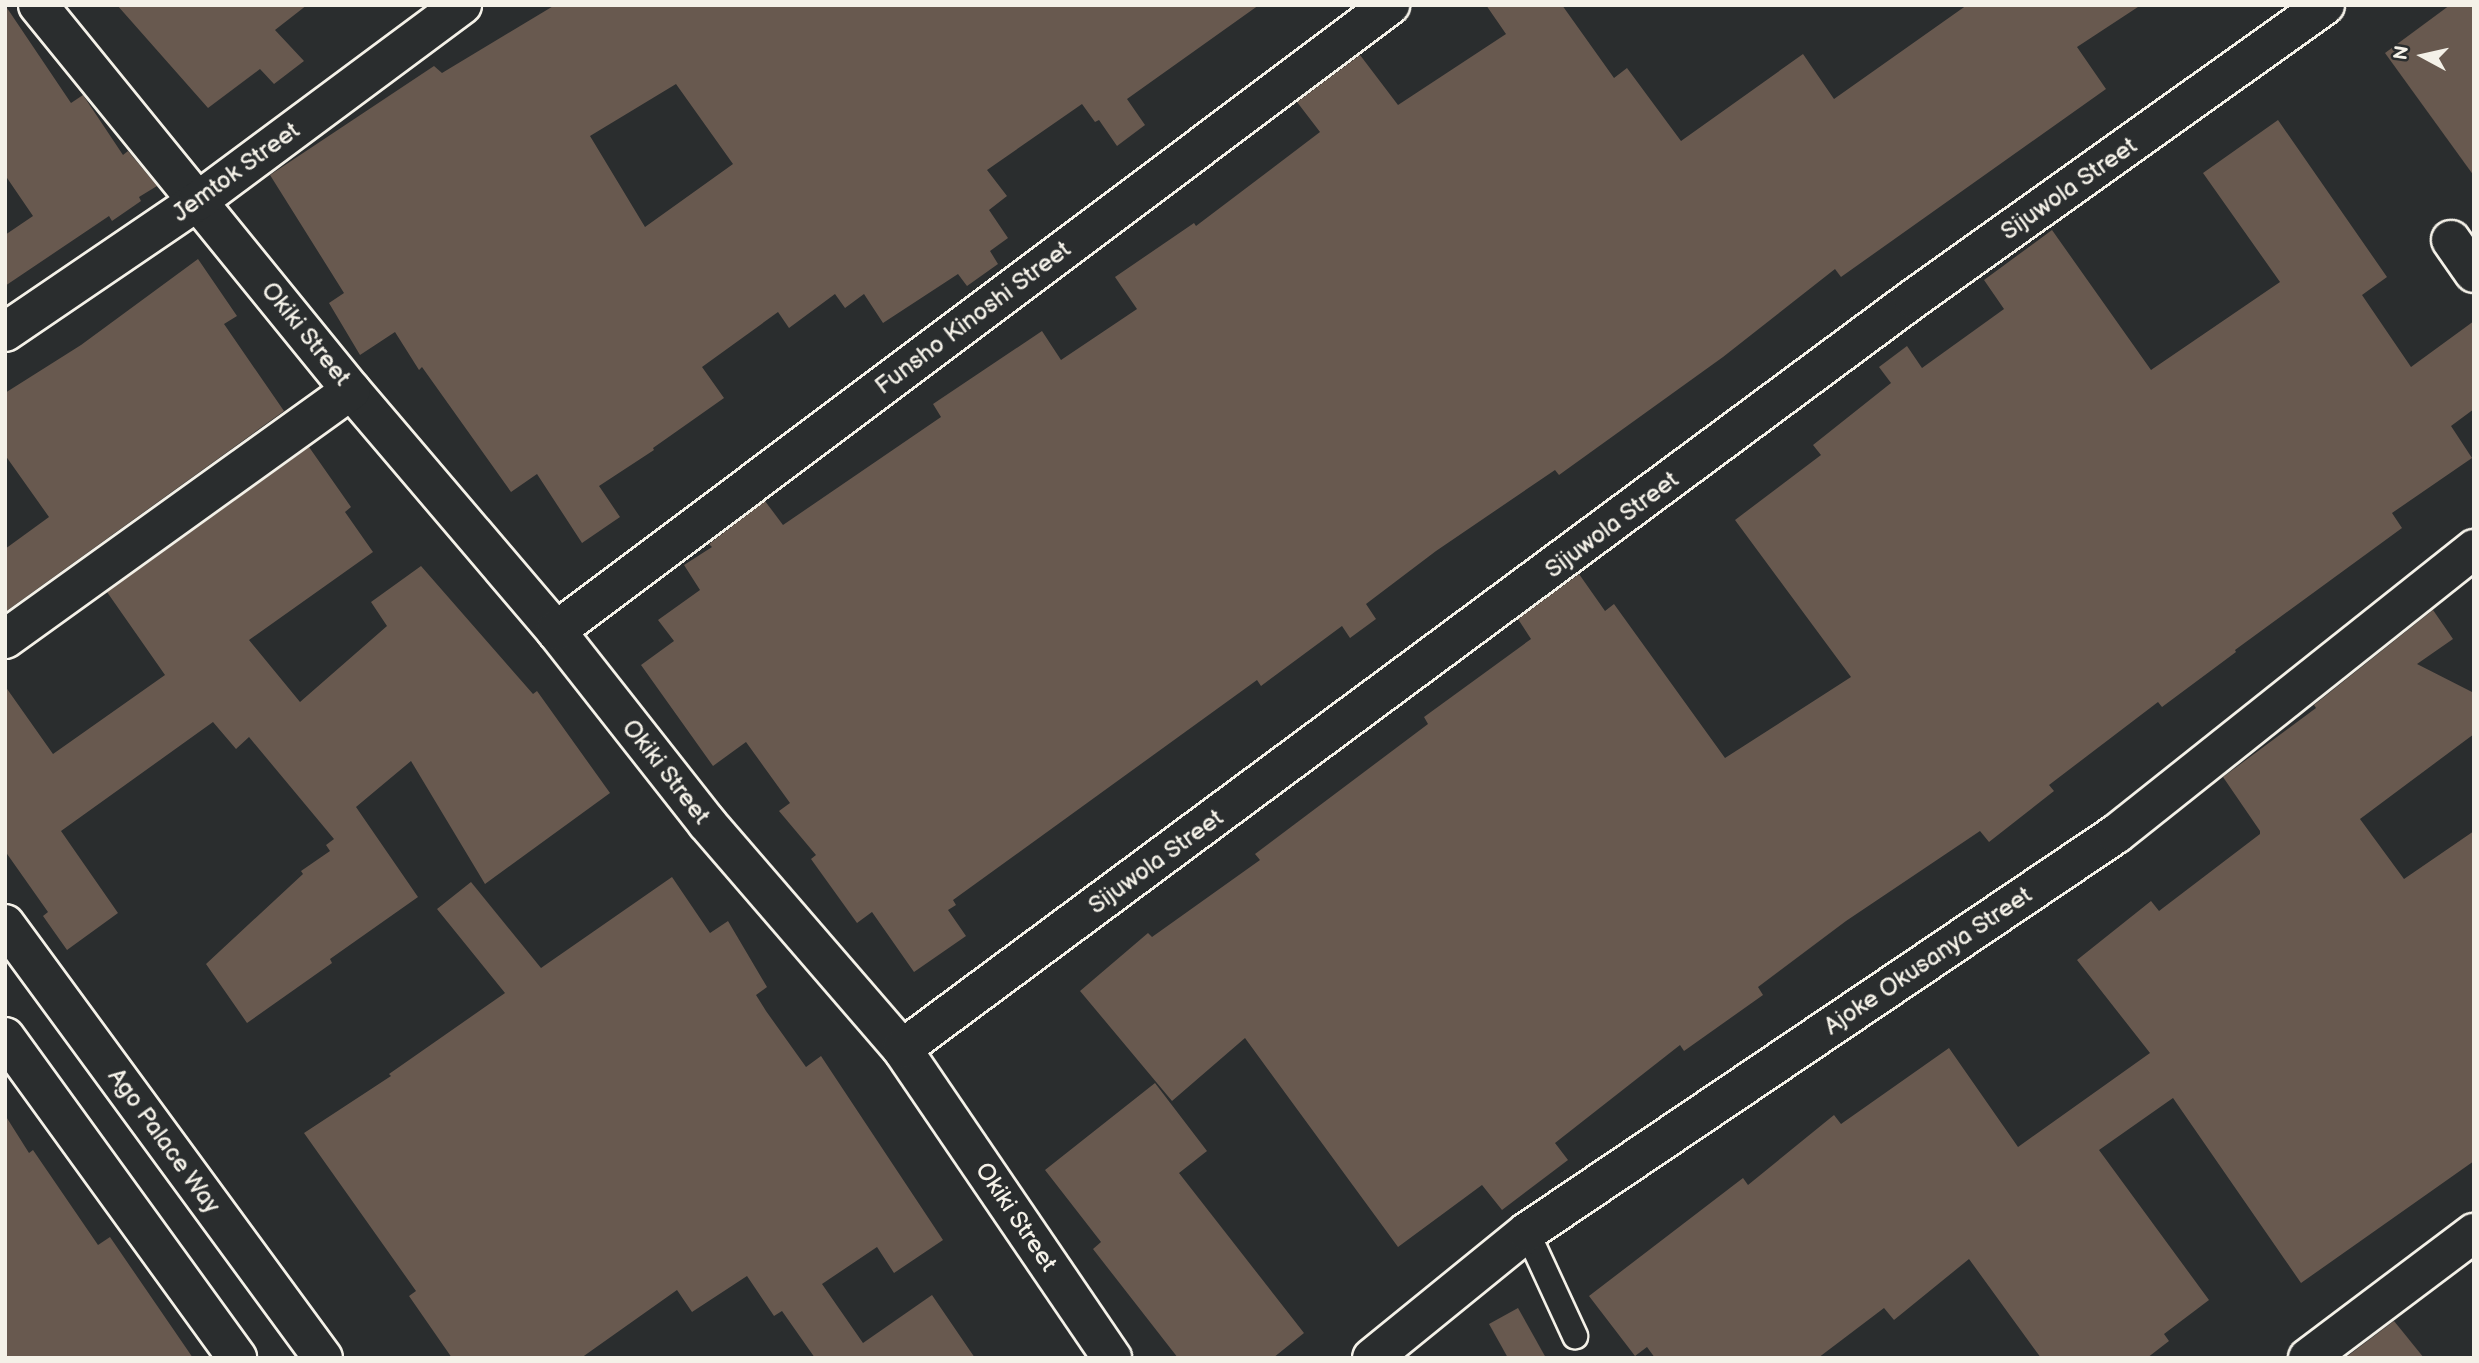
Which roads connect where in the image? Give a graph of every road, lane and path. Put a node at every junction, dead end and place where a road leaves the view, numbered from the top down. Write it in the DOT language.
graph roads {
  1 [pos="38,5"];
  2 [pos="462,5"];
  3 [pos="1390,5"];
  4 [pos="2325,5"];
  5 [pos="198,201"];
  6 [pos="2451,240"];
  7 [pos="2474,273"];
  8 [pos="5,332"];
  9 [pos="351,390"];
  10 [pos="2474,549"];
  11 [pos="556,631"];
  12 [pos="5,639"];
  13 [pos="5,924"];
  14 [pos="5,1037"];
  15 [pos="902,1049"];
  16 [pos="1527,1232"];
  17 [pos="2474,1233"];
  18 [pos="1575,1336"];
  19 [pos="237,1358"];
  20 [pos="323,1358"];
  21 [pos="1112,1358"];
  22 [pos="1372,1358"];
  23 [pos="2308,1358"];
  1 -- 5 [label="street, Okiki Street"];
  2 -- 5 [label="street, Jemtok Street"];
  3 -- 11 [label="street, Funsho Kinoshi Street"];
  4 -- 15 [label="street, Sijuwola Street"];
  5 -- 8 [label="street, Jemtok Street"];
  5 -- 9 [label="street, Okiki Street"];
  6 -- 7 [label="street"];
  9 -- 11 [label="street, Okiki Street"];
  9 -- 12 [label="street"];
  10 -- 16 [label="street, Ajoke Okusanya Street"];
  11 -- 15 [label="street, Okiki Street"];
  13 -- 20 [label="street, Ago Palace Way"];
  14 -- 19 [label="street"];
  15 -- 21 [label="street, Okiki Street"];
  16 -- 18 [label="lane"];
  16 -- 22 [label="street, Ajoke Okusanya Street"];
  17 -- 23 [label="street"];
}
